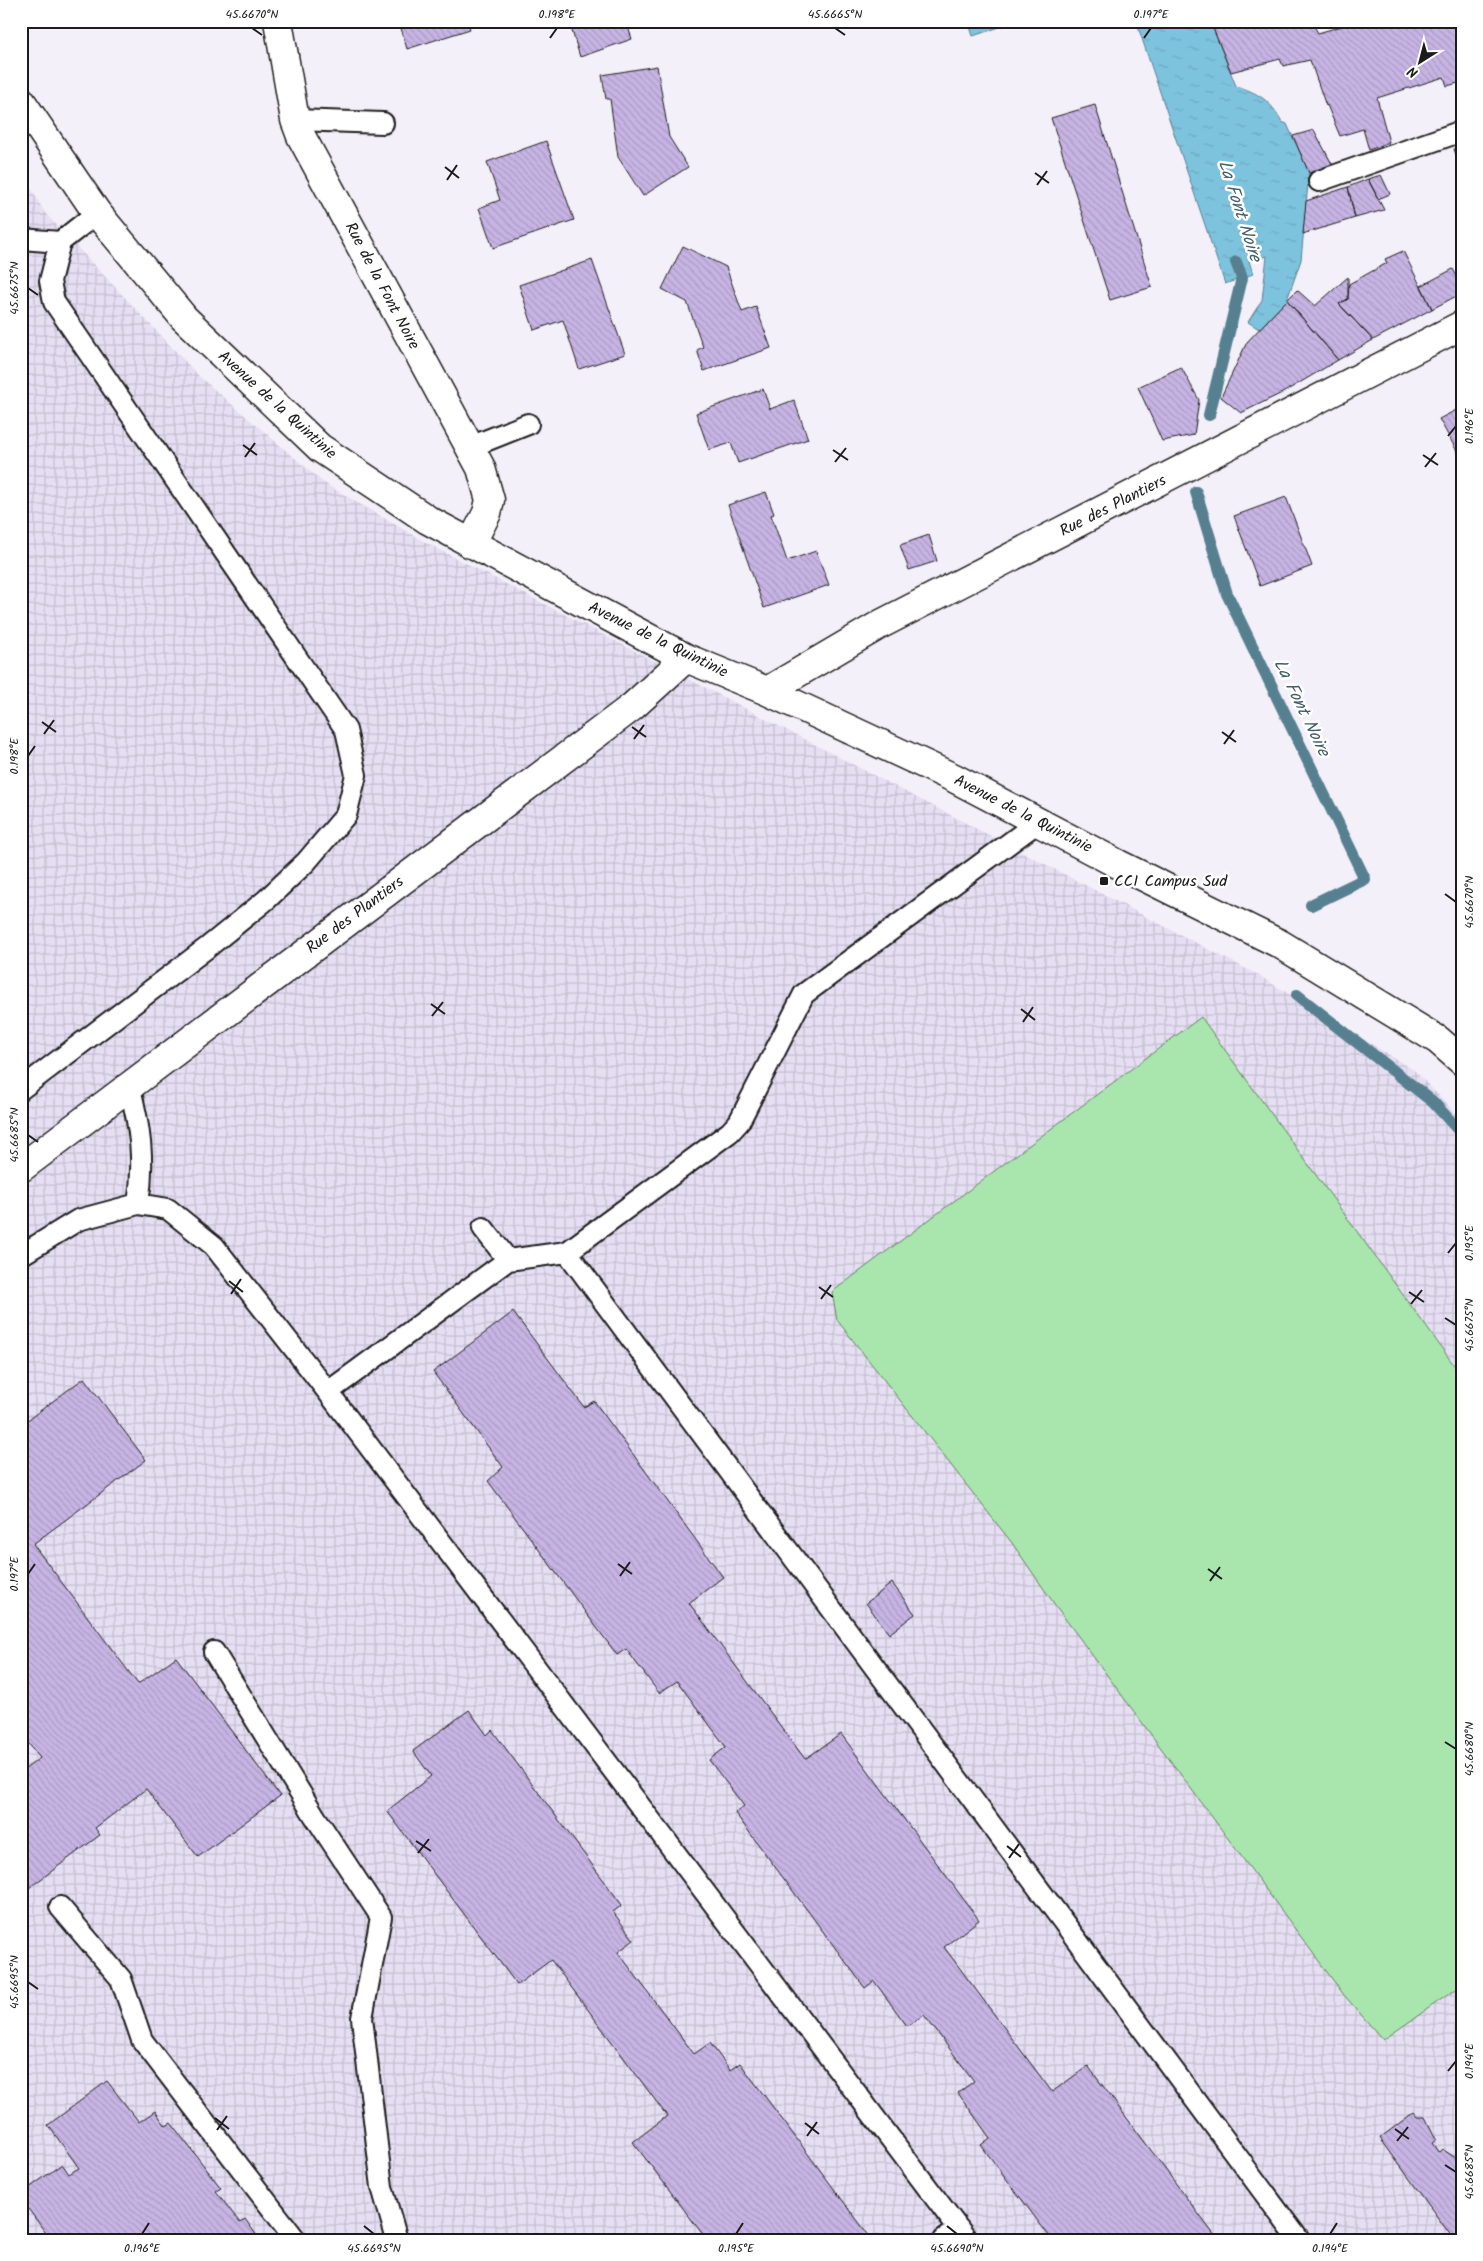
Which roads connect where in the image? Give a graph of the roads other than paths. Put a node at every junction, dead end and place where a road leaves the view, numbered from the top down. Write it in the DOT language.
graph roads {
  1 [pos="278,21"];
  2 [pos="21,101"];
  3 [pos="295,120"];
  4 [pos="383,123"];
  5 [pos="1462,131"];
  6 [pos="1319,181"];
  7 [pos="96,213"];
  8 [pos="21,239"];
  9 [pos="60,242"];
  10 [pos="1462,325"];
  11 [pos="528,424"];
  12 [pos="470,448"];
  13 [pos="471,544"];
  14 [pos="686,658"];
  15 [pos="767,691"];
  16 [pos="1038,822"];
  17 [pos="1462,1061"];
  18 [pos="130,1085"];
  19 [pos="21,1089"];
  20 [pos="21,1168"];
  21 [pos="138,1204"];
  22 [pos="483,1228"];
  23 [pos="567,1252"];
  24 [pos="21,1256"];
  25 [pos="508,1260"];
  26 [pos="328,1392"];
  27 [pos="214,1652"];
  28 [pos="60,1907"];
  29 [pos="957,2236"];
  30 [pos="296,2240"];
  31 [pos="397,2240"];
  32 [pos="1300,2240"];
  1 -- 3 [label="street, Rue de la Font Noire"];
  2 -- 7 [label="street, Avenue de la Quintinie"];
  3 -- 4 [label="lane"];
  3 -- 12 [label="street, Rue de la Font Noire"];
  5 -- 6 [label="lane"];
  7 -- 9 [label="lane"];
  7 -- 13 [label="street, Avenue de la Quintinie"];
  8 -- 9 [label="lane"];
  9 -- 19 [label="lane"];
  10 -- 15 [label="street, Rue des Plantiers"];
  11 -- 12 [label="lane"];
  12 -- 13 [label="street, Rue de la Font Noire"];
  13 -- 14 [label="street, Avenue de la Quintinie"];
  14 -- 15 [label="street, Avenue de la Quintinie"];
  14 -- 18 [label="street, Rue des Plantiers"];
  15 -- 16 [label="street, Avenue de la Quintinie"];
  16 -- 17 [label="street, Avenue de la Quintinie"];
  16 -- 23 [label="lane"];
  18 -- 20 [label="street, Rue des Plantiers"];
  18 -- 21 [label="lane"];
  21 -- 24 [label="lane"];
  21 -- 26 [label="lane"];
  22 -- 25 [label="lane"];
  23 -- 25 [label="lane"];
  23 -- 32 [label="lane"];
  25 -- 26 [label="lane"];
  26 -- 29 [label="lane"];
  27 -- 31 [label="lane"];
  28 -- 30 [label="lane"];
}
